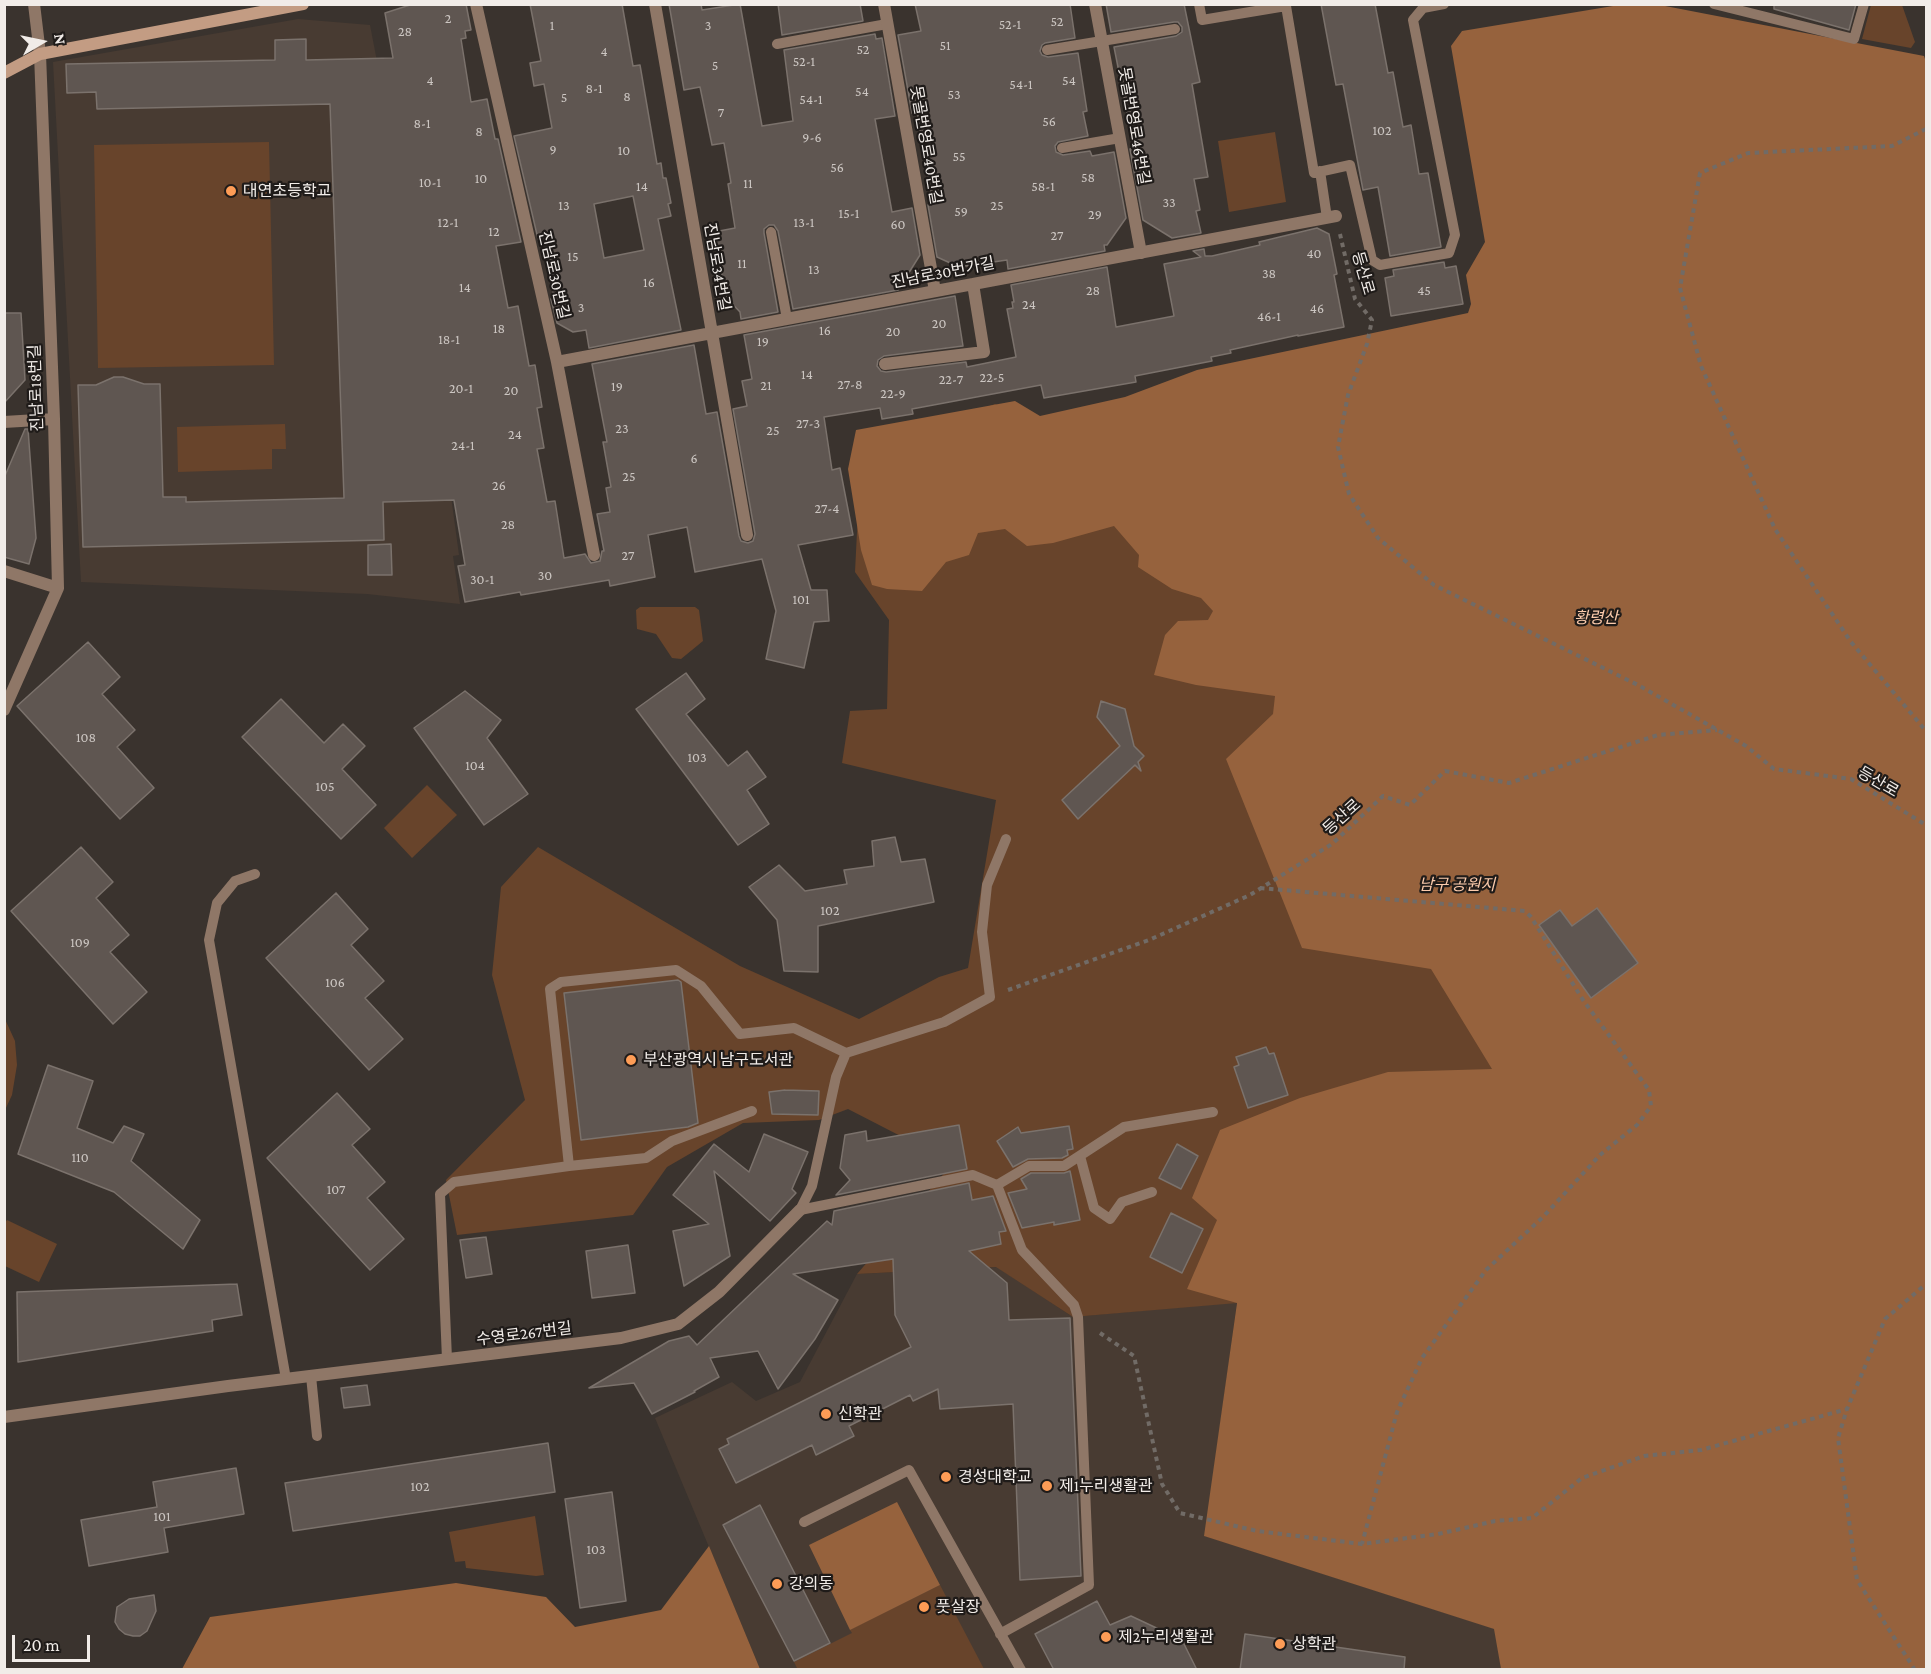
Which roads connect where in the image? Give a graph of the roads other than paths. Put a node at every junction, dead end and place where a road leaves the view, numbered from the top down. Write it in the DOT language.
graph roads {
  1 [pos="34,4"];
  2 [pos="303,4"];
  3 [pos="476,4"];
  4 [pos="655,4"];
  5 [pos="884,4"];
  6 [pos="1095,4"];
  7 [pos="1199,4"];
  8 [pos="1444,4"];
  9 [pos="1714,4"];
  10 [pos="1863,4"];
  11 [pos="263,9"];
  12 [pos="887,24"];
  13 [pos="1175,29"];
  14 [pos="1102,41"];
  15 [pos="777,44"];
  16 [pos="1047,50"];
  17 [pos="40,54"];
  18 [pos="4,73"];
  19 [pos="1120,138"];
  20 [pos="1062,148"];
  21 [pos="1320,171"];
  22 [pos="1331,217"];
  23 [pos="771,232"];
  24 [pos="1141,253"];
  25 [pos="973,284"];
  26 [pos="935,291"];
  27 [pos="787,319"];
  28 [pos="712,333"];
  29 [pos="557,362"];
  30 [pos="885,364"];
  31 [pos="54,419"];
  32 [pos="4,422"];
  33 [pos="747,535"];
  34 [pos="594,555"];
  35 [pos="4,571"];
  36 [pos="58,588"];
  37 [pos="4,711"];
  38 [pos="1006,839"];
  39 [pos="255,874"];
  40 [pos="846,1053"];
  41 [pos="752,1111"];
  42 [pos="1213,1112"];
  43 [pos="1080,1156"];
  44 [pos="569,1166"];
  45 [pos="997,1185"];
  46 [pos="1152,1192"];
  47 [pos="800,1210"];
  48 [pos="447,1359"];
  49 [pos="311,1376"];
  50 [pos="286,1379"];
  51 [pos="4,1417"];
  52 [pos="317,1436"];
  53 [pos="804,1522"];
  54 [pos="1000,1634"];
  55 [pos="1021,1670"];
  1 -- 17 [label="street, 진남로18번길"];
  2 -- 11 [label="main road"];
  3 -- 29 [label="street, 진남로30번길"];
  4 -- 28 [label="street, 진남로34번길"];
  5 -- 12 [label="street, 못골번영로40번길"];
  6 -- 14 [label="street, 못골번영로46번길"];
  7 -- 21 [label="lane"];
  8 -- 21 [label="lane"];
  9 -- 10 [label="lane"];
  11 -- 17 [label="main road"];
  12 -- 15 [label="lane"];
  12 -- 26 [label="street, 못골번영로40번길"];
  13 -- 14 [label="lane"];
  14 -- 16 [label="lane"];
  14 -- 19 [label="street, 못골번영로46번길"];
  17 -- 18 [label="main road"];
  17 -- 31 [label="street, 진남로18번길"];
  19 -- 20 [label="lane"];
  19 -- 24 [label="street, 못골번영로46번길"];
  21 -- 22 [label="lane"];
  22 -- 24 [label="street, 진남로30번가길"];
  23 -- 27 [label="lane"];
  24 -- 25 [label="street, 진남로30번가길"];
  25 -- 26 [label="street, 진남로30번가길"];
  25 -- 30 [label="street"];
  26 -- 27 [label="street, 진남로30번가길"];
  27 -- 28 [label="street, 진남로30번가길"];
  28 -- 29 [label="street, 진남로30번가길"];
  28 -- 33 [label="street, 진남로34번길"];
  29 -- 34 [label="street, 진남로30번길"];
  31 -- 32 [label="street"];
  31 -- 36 [label="street, 진남로18번길"];
  35 -- 36 [label="street"];
  36 -- 37 [label="street, 진남로18번길"];
  38 -- 40 [label="lane"];
  39 -- 50 [label="lane"];
  40 -- 44 [label="lane"];
  40 -- 47 [label="lane"];
  41 -- 44 [label="lane"];
  42 -- 43 [label="lane"];
  43 -- 45 [label="lane"];
  43 -- 46 [label="lane"];
  44 -- 48 [label="lane"];
  45 -- 47 [label="lane"];
  45 -- 54 [label="lane"];
  47 -- 48 [label="street, 수영로267번길"];
  48 -- 49 [label="street, 수영로267번길"];
  49 -- 50 [label="street, 수영로267번길"];
  49 -- 52 [label="lane"];
  50 -- 51 [label="street, 수영로267번길"];
  53 -- 54 [label="lane"];
  54 -- 55 [label="lane"];
}
